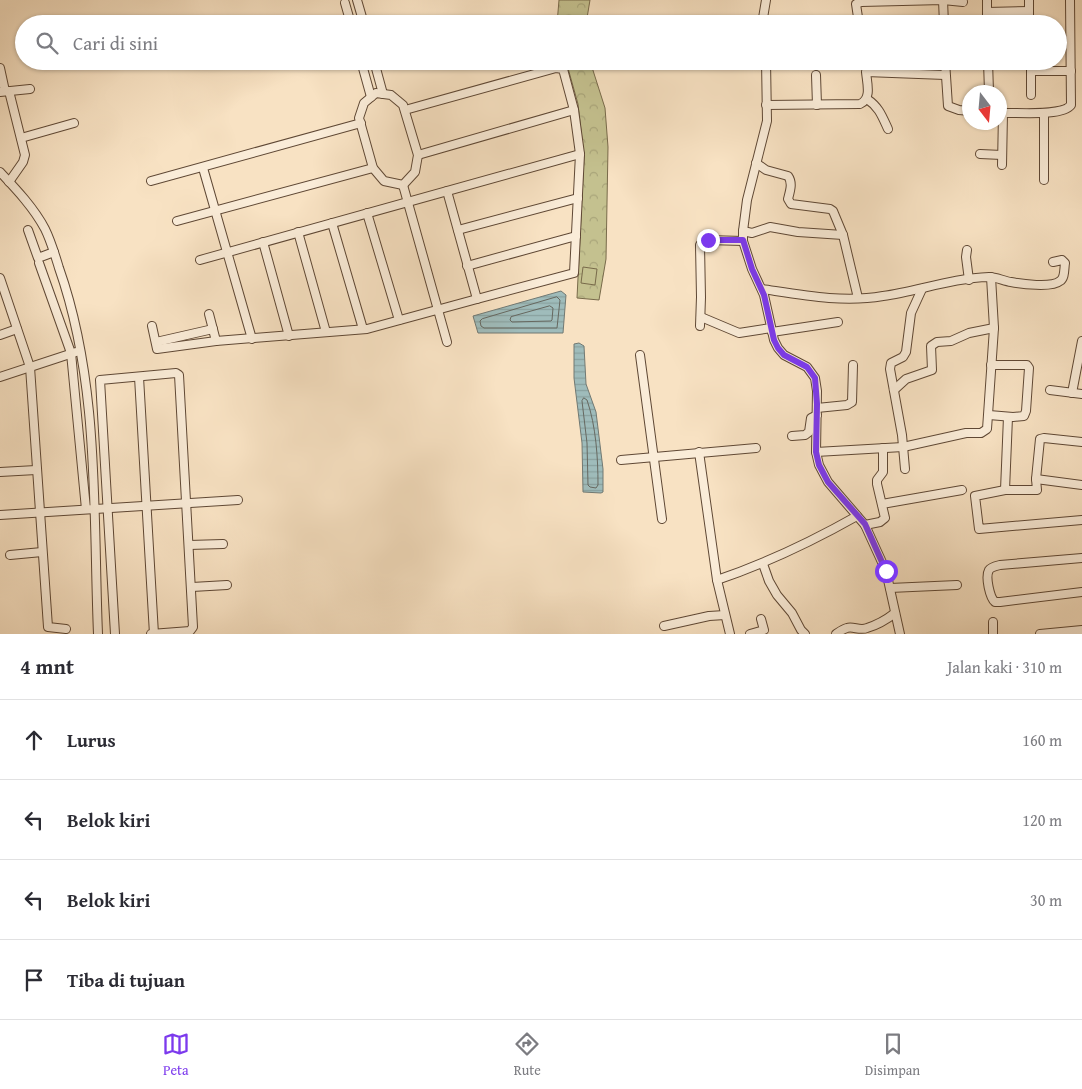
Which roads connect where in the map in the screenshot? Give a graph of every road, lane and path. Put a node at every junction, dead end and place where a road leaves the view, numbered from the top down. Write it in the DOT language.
graph roads {
  1 [pos="358,0"];
  2 [pos="766,0"];
  3 [pos="943,0"];
  4 [pos="986,0"];
  5 [pos="1029,0"];
  6 [pos="1070,0"];
  7 [pos="346,1"];
  8 [pos="963,2"];
  9 [pos="1029,11"];
  10 [pos="987,12"];
  11 [pos="349,15"];
  12 [pos="362,15"];
  13 [pos="764,15"];
  14 [pos="857,15"];
  15 [pos="944,15"];
  16 [pos="1029,15"];
  17 [pos="0,68"];
  18 [pos="364,70"];
  19 [pos="376,70"];
  20 [pos="549,70"];
  21 [pos="563,70"];
  22 [pos="766,70"];
  23 [pos="945,70"];
  24 [pos="988,70"];
  25 [pos="1031,71"];
  26 [pos="1070,71"];
  27 [pos="945,74"];
  28 [pos="816,76"];
  29 [pos="989,85"];
  30 [pos="30,89"];
  31 [pos="5,91"];
  32 [pos="383,94"];
  33 [pos="1031,95"];
  34 [pos="372,97"];
  35 [pos="867,99"];
  36 [pos="818,105"];
  37 [pos="766,106"];
  38 [pos="405,110"];
  39 [pos="574,110"];
  40 [pos="962,111"];
  41 [pos="1007,113"];
  42 [pos="1044,113"];
  43 [pos="361,122"];
  44 [pos="74,124"];
  45 [pos="888,129"];
  46 [pos="1001,130"];
  47 [pos="21,138"];
  48 [pos="580,154"];
  49 [pos="980,154"];
  50 [pos="418,155"];
  51 [pos="1002,155"];
  52 [pos="756,162"];
  53 [pos="1002,165"];
  54 [pos="203,168"];
  55 [pos="373,168"];
  56 [pos="0,172"];
  57 [pos="1044,180"];
  58 [pos="151,181"];
  59 [pos="9,182"];
  60 [pos="402,184"];
  61 [pos="447,191"];
  62 [pos="578,198"];
  63 [pos="408,202"];
  64 [pos="216,210"];
  65 [pos="367,213"];
  66 [pos="177,221"];
  67 [pos="332,223"];
  68 [pos="28,230"];
  69 [pos="458,230"];
  70 [pos="298,232"];
  71 [pos="743,232"];
  72 [pos="843,235"];
  73 [pos="576,236"];
  74 [pos="743,240"];
  75 [pos="263,242"];
  76 [pos="967,250"];
  77 [pos="54,252"];
  78 [pos="226,252"];
  79 [pos="200,260"];
  80 [pos="1053,262"];
  81 [pos="39,263"];
  82 [pos="468,266"];
  83 [pos="991,277"];
  84 [pos="0,278"];
  85 [pos="969,280"];
  86 [pos="762,289"];
  87 [pos="922,289"];
  88 [pos="858,298"];
  89 [pos="477,300"];
  90 [pos="438,310"];
  91 [pos="209,314"];
  92 [pos="701,316"];
  93 [pos="398,320"];
  94 [pos="838,322"];
  95 [pos="152,326"];
  96 [pos="700,326"];
  97 [pos="213,328"];
  98 [pos="994,328"];
  99 [pos="17,329"];
  100 [pos="363,329"];
  101 [pos="772,330"];
  102 [pos="326,332"];
  103 [pos="0,335"];
  104 [pos="289,336"];
  105 [pos="252,339"];
  106 [pos="216,341"];
  107 [pos="156,342"];
  108 [pos="447,342"];
  109 [pos="1082,342"];
  110 [pos="80,351"];
  111 [pos="71,353"];
  112 [pos="640,355"];
  113 [pos="991,365"];
  114 [pos="853,366"];
  115 [pos="30,367"];
  116 [pos="0,377"];
  117 [pos="139,377"];
  118 [pos="894,390"];
  119 [pos="1050,390"];
  120 [pos="1072,393"];
  121 [pos="1082,394"];
  122 [pos="817,412"];
  123 [pos="989,415"];
  124 [pos="1008,417"];
  125 [pos="792,436"];
  126 [pos="1082,442"];
  127 [pos="903,446"];
  128 [pos="756,448"];
  129 [pos="883,448"];
  130 [pos="699,452"];
  131 [pos="816,452"];
  132 [pos="655,456"];
  133 [pos="621,460"];
  134 [pos="905,469"];
  135 [pos="36,470"];
  136 [pos="0,472"];
  137 [pos="1036,479"];
  138 [pos="1082,485"];
  139 [pos="962,490"];
  140 [pos="1006,490"];
  141 [pos="238,500"];
  142 [pos="187,503"];
  143 [pos="882,504"];
  144 [pos="147,506"];
  145 [pos="108,508"];
  146 [pos="90,509"];
  147 [pos="39,512"];
  148 [pos="0,515"];
  149 [pos="857,516"];
  150 [pos="662,519"];
  151 [pos="1082,520"];
  152 [pos="865,524"];
  153 [pos="223,544"];
  154 [pos="189,545"];
  155 [pos="42,552"];
  156 [pos="10,555"];
  157 [pos="1082,558"];
  158 [pos="764,564"];
  159 [pos="717,580"];
  160 [pos="227,585"];
  161 [pos="957,585"];
  162 [pos="192,587"];
  163 [pos="890,588"];
  164 [pos="1082,592"];
  165 [pos="895,613"];
  166 [pos="725,615"];
  167 [pos="761,619"];
  168 [pos="993,622"];
  169 [pos="664,626"];
  170 [pos="66,629"];
  171 [pos="1082,630"];
  172 [pos="98,634"];
  173 [pos="115,634"];
  174 [pos="153,634"];
  175 [pos="730,634"];
  176 [pos="750,634"];
  177 [pos="806,634"];
  178 [pos="836,634"];
  179 [pos="900,634"];
  180 [pos="993,634"];
  181 [pos="1040,634"];
  1 -- 12 [label="street"];
  2 -- 13 [label="street"];
  3 -- 8 [label="street"];
  3 -- 14 [label="street"];
  3 -- 15 [label="street"];
  4 -- 10 [label="street"];
  5 -- 9 [label="street"];
  6 -- 26 [label="street"];
  7 -- 11 [label="street"];
  9 -- 10 [label="street"];
  9 -- 16 [label="street"];
  17 -- 31 [label="street"];
  18 -- 34 [label="street"];
  19 -- 32 [label="street"];
  20 -- 38 [label="street"];
  21 -- 39 [label="street"];
  22 -- 37 [label="street"];
  23 -- 27 [label="street"];
  24 -- 29 [label="street"];
  25 -- 26 [label="street"];
  25 -- 33 [label="street"];
  26 -- 42 [label="street"];
  27 -- 35 [label="street"];
  27 -- 40 [label="street"];
  28 -- 36 [label="street"];
  30 -- 31 [label="street"];
  31 -- 47 [label="street"];
  32 -- 34 [label="street"];
  32 -- 38 [label="street"];
  34 -- 43 [label="street"];
  35 -- 36 [label="street"];
  35 -- 45 [label="street"];
  36 -- 37 [label="street"];
  37 -- 52 [label="street"];
  38 -- 50 [label="street"];
  39 -- 48 [label="street"];
  39 -- 50 [label="street"];
  41 -- 42 [label="street"];
  42 -- 57 [label="street"];
  43 -- 54 [label="street"];
  43 -- 55 [label="street"];
  44 -- 47 [label="street"];
  46 -- 51 [label="street"];
  47 -- 59 [label="street"];
  48 -- 61 [label="street"];
  48 -- 62 [label="street"];
  49 -- 51 [label="street"];
  50 -- 60 [label="street"];
  51 -- 53 [label="street"];
  52 -- 71 [label="street"];
  52 -- 72 [label="street"];
  54 -- 58 [label="street"];
  54 -- 64 [label="street"];
  55 -- 60 [label="street"];
  55 -- 64 [label="street"];
  56 -- 59 [label="street"];
  59 -- 77 [label="street"];
  60 -- 63 [label="street"];
  61 -- 63 [label="street"];
  61 -- 69 [label="street"];
  62 -- 69 [label="street"];
  62 -- 73 [label="street"];
  63 -- 65 [label="street"];
  63 -- 90 [label="street"];
  64 -- 66 [label="street"];
  64 -- 78 [label="street"];
  65 -- 67 [label="street"];
  65 -- 93 [label="street"];
  67 -- 70 [label="street"];
  67 -- 100 [label="street"];
  68 -- 77 [label="street"];
  69 -- 82 [label="street"];
  70 -- 75 [label="street"];
  70 -- 102 [label="street"];
  71 -- 72 [label="street"];
  71 -- 74 [label="street"];
  72 -- 88 [label="street"];
  73 -- 82 [label="street"];
  73 -- 89 [label="street"];
  74 -- 86 [label="street"];
  74 -- 92 [label="street"];
  75 -- 78 [label="street"];
  75 -- 104 [label="street"];
  76 -- 85 [label="street"];
  77 -- 110 [label="street"];
  78 -- 79 [label="street"];
  78 -- 105 [label="street"];
  80 -- 83 [label="street"];
  81 -- 111 [label="street"];
  82 -- 89 [label="street"];
  83 -- 85 [label="street"];
  83 -- 98 [label="street"];
  84 -- 99 [label="street"];
  85 -- 87 [label="street"];
  86 -- 88 [label="street"];
  86 -- 101 [label="street"];
  87 -- 88 [label="street"];
  87 -- 118 [label="street"];
  89 -- 90 [label="street"];
  90 -- 93 [label="street"];
  90 -- 108 [label="street"];
  91 -- 97 [label="street"];
  92 -- 96 [label="street"];
  92 -- 101 [label="street"];
  93 -- 100 [label="street"];
  94 -- 101 [label="street"];
  95 -- 107 [label="street"];
  97 -- 106 [label="street"];
  97 -- 107 [label="street"];
  98 -- 113 [label="street"];
  98 -- 118 [label="street"];
  99 -- 103 [label="street"];
  99 -- 115 [label="street"];
  100 -- 102 [label="street"];
  101 -- 122 [label="street"];
  102 -- 104 [label="street"];
  104 -- 105 [label="street"];
  105 -- 106 [label="street"];
  106 -- 107 [label="street"];
  109 -- 120 [label="street"];
  110 -- 111 [label="street"];
  110 -- 146 [label="street"];
  111 -- 115 [label="street"];
  111 -- 146 [label="street"];
  112 -- 132 [label="street"];
  113 -- 123 [label="street"];
  113 -- 124 [label="street"];
  114 -- 122 [label="street"];
  115 -- 116 [label="street"];
  115 -- 135 [label="street"];
  117 -- 142 [label="street"];
  117 -- 144 [label="street"];
  117 -- 145 [label="street"];
  118 -- 127 [label="street"];
  119 -- 120 [label="street"];
  120 -- 121 [label="street"];
  122 -- 125 [label="street"];
  122 -- 131 [label="street"];
  123 -- 124 [label="street"];
  123 -- 127 [label="street"];
  124 -- 140 [label="street"];
  126 -- 137 [label="street"];
  127 -- 129 [label="street"];
  127 -- 134 [label="street"];
  128 -- 130 [label="street"];
  129 -- 131 [label="street"];
  129 -- 143 [label="street"];
  130 -- 132 [label="street"];
  130 -- 159 [label="street"];
  131 -- 149 [label="street"];
  132 -- 133 [label="street"];
  132 -- 150 [label="street"];
  135 -- 136 [label="street"];
  135 -- 147 [label="street"];
  137 -- 138 [label="street"];
  137 -- 140 [label="street"];
  139 -- 143 [label="street"];
  140 -- 151 [label="street"];
  141 -- 142 [label="street"];
  142 -- 144 [label="street"];
  142 -- 154 [label="street"];
  143 -- 152 [label="street"];
  144 -- 145 [label="street"];
  144 -- 174 [label="street"];
  145 -- 146 [label="street"];
  145 -- 173 [label="street"];
  146 -- 147 [label="street"];
  146 -- 172 [label="street"];
  147 -- 148 [label="street"];
  147 -- 155 [label="street"];
  149 -- 152 [label="street"];
  149 -- 158 [label="street"];
  152 -- 163 [label="street"];
  153 -- 154 [label="street"];
  154 -- 162 [label="street"];
  155 -- 156 [label="street"];
  155 -- 170 [label="street"];
  157 -- 164 [label="street"];
  158 -- 159 [label="street"];
  158 -- 177 [label="street"];
  159 -- 166 [label="street"];
  160 -- 162 [label="street"];
  161 -- 163 [label="street"];
  162 -- 174 [label="street"];
  163 -- 165 [label="street"];
  165 -- 178 [label="street"];
  165 -- 179 [label="street"];
  166 -- 169 [label="street"];
  166 -- 175 [label="street"];
  167 -- 176 [label="street"];
  168 -- 180 [label="street"];
  171 -- 181 [label="street"];
}
